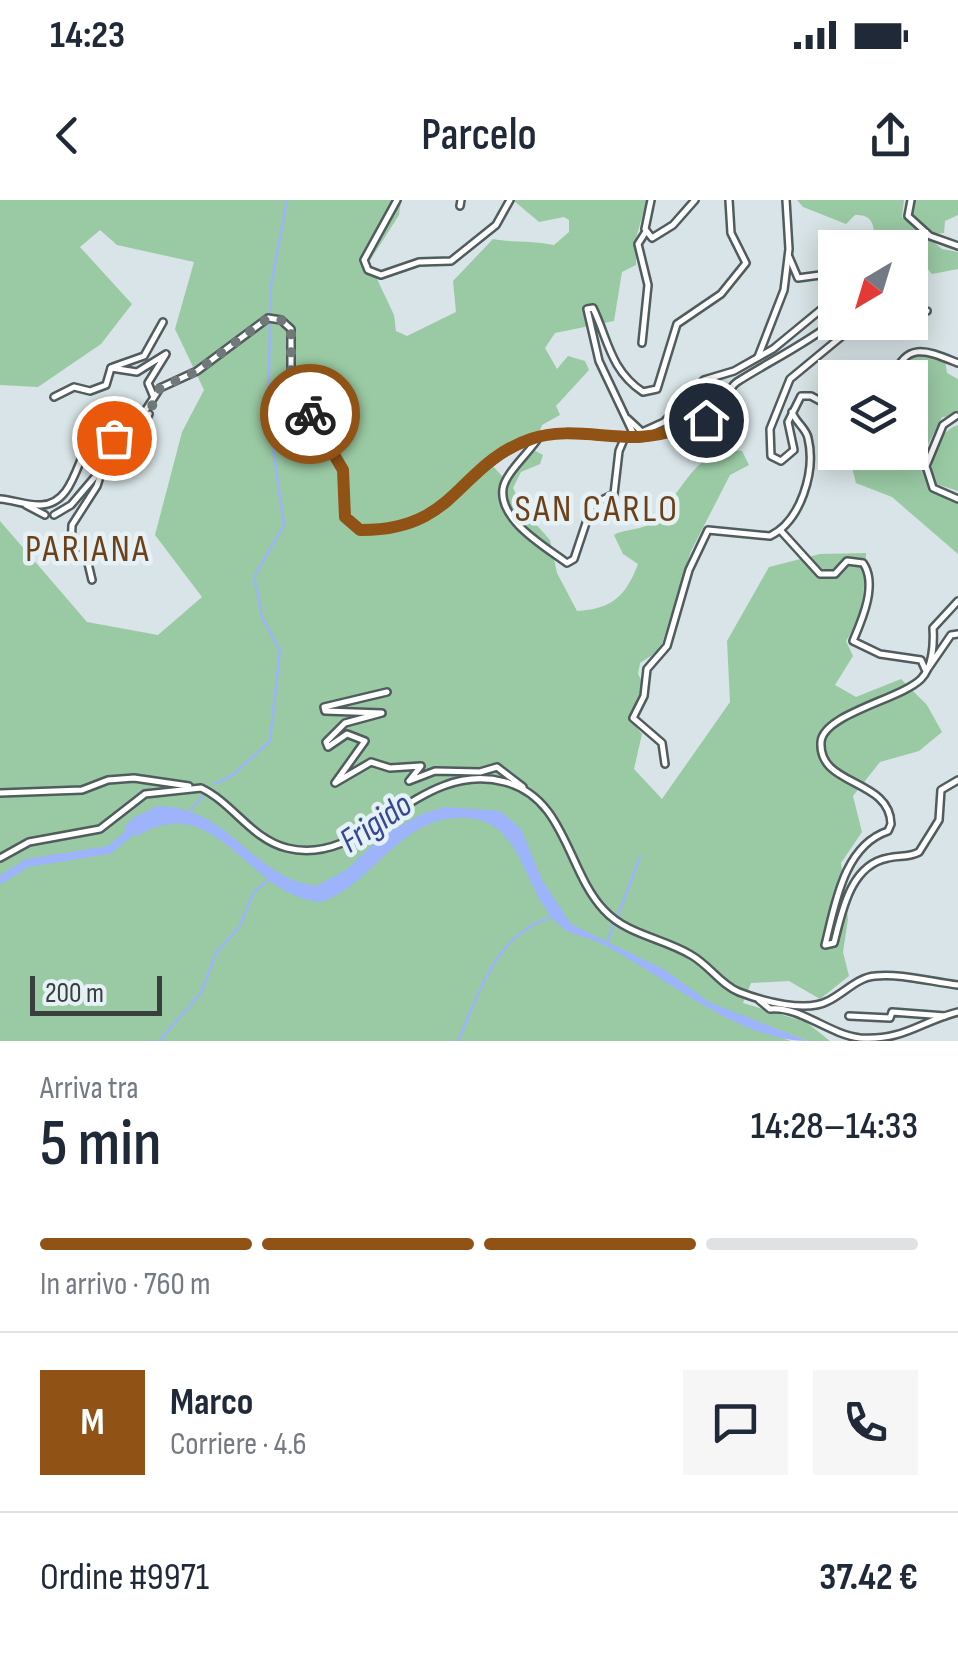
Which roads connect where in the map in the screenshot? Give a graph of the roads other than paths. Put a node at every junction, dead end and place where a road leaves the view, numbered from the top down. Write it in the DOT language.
graph roads {
  1 [pos="397,200"];
  2 [pos="510,200"];
  3 [pos="651,200"];
  4 [pos="694,200"];
  5 [pos="729,200"];
  6 [pos="786,200"];
  7 [pos="911,200"];
  8 [pos="646,233"];
  9 [pos="958,246"];
  10 [pos="788,254"];
  11 [pos="818,275"];
  12 [pos="818,311"];
  13 [pos="163,322"];
  14 [pos="818,334"];
  15 [pos="838,340"];
  16 [pos="642,343"];
  17 [pos="758,357"];
  18 [pos="901,360"];
  19 [pos="958,362"];
  20 [pos="111,368"];
  21 [pos="155,394"];
  22 [pos="54,397"];
  23 [pos="818,400"];
  24 [pos="792,412"];
  25 [pos="628,419"];
  26 [pos="955,420"];
  27 [pos="539,436"];
  28 [pos="626,437"];
  29 [pos="636,437"];
  30 [pos="100,470"];
  31 [pos="0,499"];
  32 [pos="958,499"];
  33 [pos="20,501"];
  34 [pos="44,515"];
  35 [pos="54,515"];
  36 [pos="780,530"];
  37 [pos="92,580"];
  38 [pos="958,602"];
  39 [pos="958,634"];
  40 [pos="928,668"];
  41 [pos="910,685"];
  42 [pos="387,692"];
  43 [pos="665,764"];
  44 [pos="958,780"];
  45 [pos="201,788"];
  46 [pos="524,790"];
  47 [pos="0,792"];
  48 [pos="0,858"];
  49 [pos="958,986"];
  50 [pos="757,998"];
  51 [pos="958,1012"];
  52 [pos="849,1016"];
  53 [pos="945,1016"];
  1 -- 2 [label="street"];
  3 -- 8 [label="street"];
  4 -- 8 [label="street"];
  5 -- 25 [label="street"];
  6 -- 10 [label="street"];
  7 -- 9 [label="street"];
  8 -- 16 [label="street"];
  10 -- 11 [label="street"];
  10 -- 17 [label="street"];
  12 -- 17 [label="street"];
  13 -- 20 [label="street"];
  14 -- 29 [label="street"];
  15 -- 24 [label="street"];
  17 -- 25 [label="street"];
  18 -- 19 [label="street"];
  20 -- 21 [label="street"];
  20 -- 22 [label="street"];
  21 -- 27 [label="street"];
  21 -- 30 [label="street"];
  21 -- 33 [label="street"];
  23 -- 24 [label="street"];
  24 -- 36 [label="street"];
  25 -- 29 [label="street"];
  26 -- 32 [label="street"];
  27 -- 28 [label="street"];
  27 -- 28 [label="street"];
  28 -- 29 [label="street"];
  30 -- 35 [label="street"];
  30 -- 37 [label="street"];
  31 -- 33 [label="street"];
  33 -- 34 [label="street"];
  36 -- 41 [label="street"];
  36 -- 43 [label="street"];
  38 -- 40 [label="street"];
  39 -- 40 [label="street"];
  40 -- 41 [label="street"];
  41 -- 44 [label="street"];
  42 -- 46 [label="street"];
  45 -- 46 [label="street"];
  45 -- 47 [label="street"];
  45 -- 48 [label="street"];
  46 -- 50 [label="street"];
  49 -- 50 [label="street"];
  50 -- 53 [label="street"];
  51 -- 53 [label="street"];
  52 -- 53 [label="street"];
}
